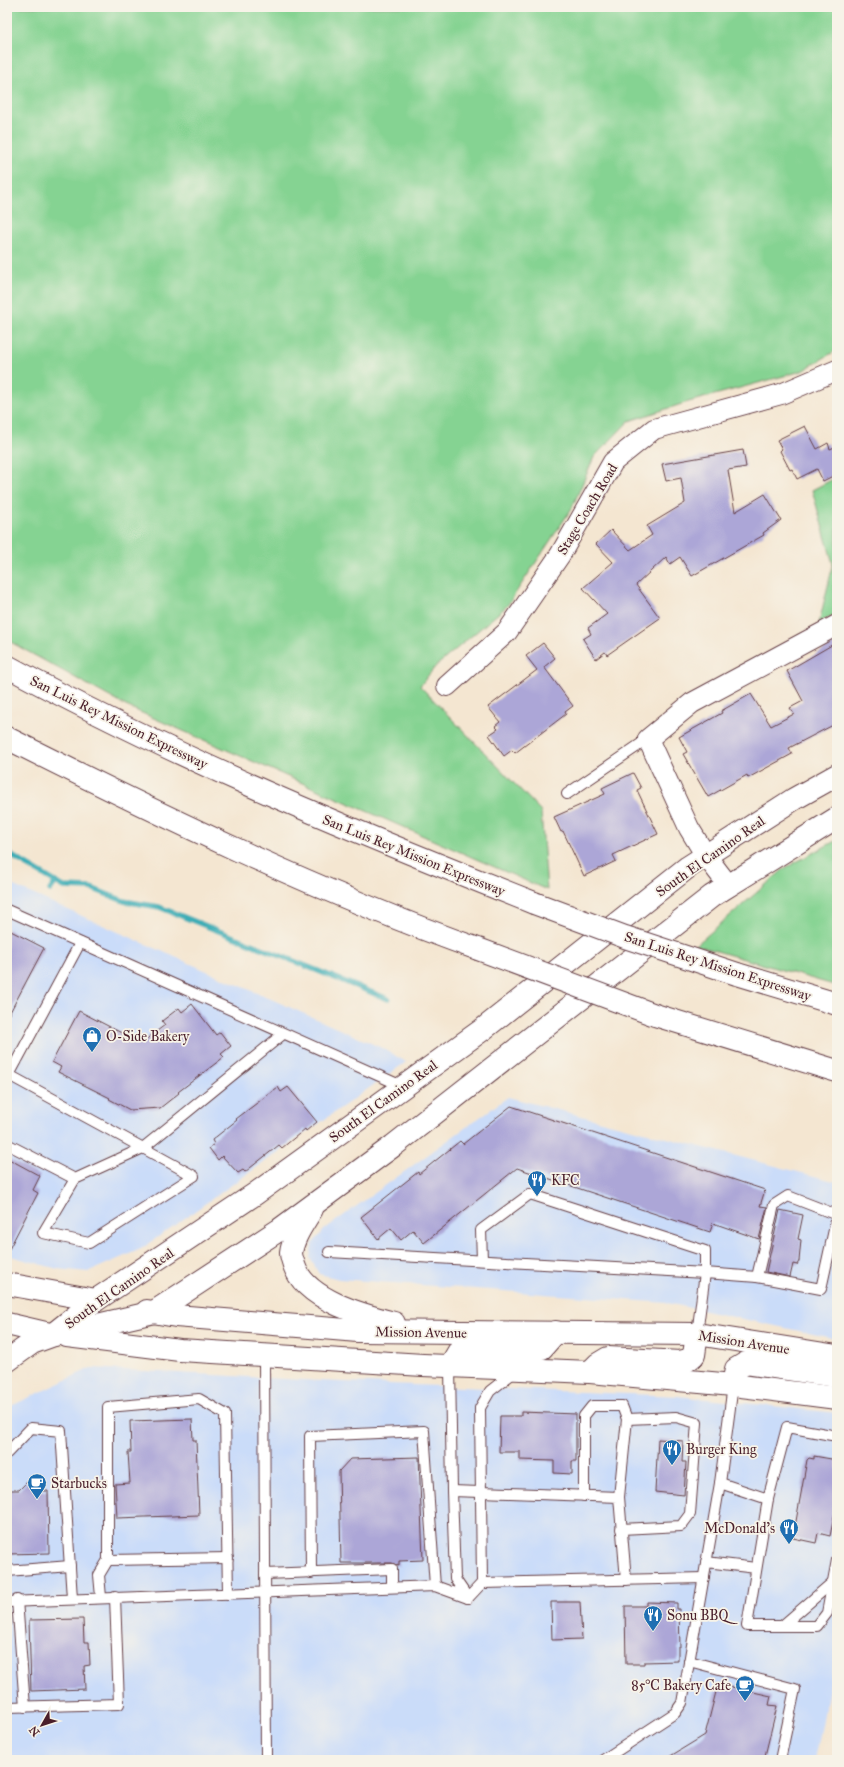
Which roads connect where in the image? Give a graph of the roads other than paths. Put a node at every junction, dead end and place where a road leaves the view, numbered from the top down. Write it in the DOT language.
graph roads {
  1 [pos="837,370"];
  2 [pos="837,625"];
  3 [pos="7,666"];
  4 [pos="447,686"];
  5 [pos="7,738"];
  6 [pos="648,739"];
  7 [pos="837,775"];
  8 [pos="567,794"];
  9 [pos="837,818"];
  10 [pos="706,856"];
  11 [pos="729,886"];
  12 [pos="7,910"];
  13 [pos="80,943"];
  14 [pos="837,1004"];
  15 [pos="283,1034"];
  16 [pos="837,1071"];
  17 [pos="8,1077"];
  18 [pos="402,1086"];
  19 [pos="7,1144"];
  20 [pos="144,1148"];
  21 [pos="75,1179"];
  22 [pos="315,1203"];
  23 [pos="837,1216"];
  24 [pos="330,1252"];
  25 [pos="482,1260"];
  26 [pos="705,1273"];
  27 [pos="757,1277"];
  28 [pos="7,1284"];
  29 [pos="96,1300"];
  30 [pos="154,1312"];
  31 [pos="7,1324"];
  32 [pos="428,1332"];
  33 [pos="556,1332"];
  34 [pos="54,1334"];
  35 [pos="697,1334"];
  36 [pos="264,1355"];
  37 [pos="837,1356"];
  38 [pos="7,1361"];
  39 [pos="450,1366"];
  40 [pos="518,1369"];
  41 [pos="590,1372"];
  42 [pos="837,1376"];
  43 [pos="733,1385"];
  44 [pos="837,1398"];
  45 [pos="627,1419"];
  46 [pos="837,1436"];
  47 [pos="7,1453"];
  48 [pos="720,1483"];
  49 [pos="452,1491"];
  50 [pos="481,1491"];
  51 [pos="584,1496"];
  52 [pos="618,1497"];
  53 [pos="768,1499"];
  54 [pos="621,1529"];
  55 [pos="228,1558"];
  56 [pos="108,1560"];
  57 [pos="837,1560"];
  58 [pos="706,1562"];
  59 [pos="70,1566"];
  60 [pos="756,1568"];
  61 [pos="7,1571"];
  62 [pos="311,1573"];
  63 [pos="265,1574"];
  64 [pos="704,1578"];
  65 [pos="626,1580"];
  66 [pos="833,1582"];
  67 [pos="482,1583"];
  68 [pos="435,1586"];
  69 [pos="392,1587"];
  70 [pos="265,1592"];
  71 [pos="228,1594"];
  72 [pos="100,1597"];
  73 [pos="116,1597"];
  74 [pos="72,1598"];
  75 [pos="468,1598"];
  76 [pos="12,1601"];
  77 [pos="782,1626"];
  78 [pos="689,1661"];
  79 [pos="7,1707"];
  80 [pos="25,1707"];
  81 [pos="266,1760"];
  82 [pos="603,1760"];
  83 [pos="780,1760"];
  1 -- 4 [label="street, Stage Coach Road"];
  2 -- 6 [label="street"];
  3 -- 14 [label="main road, San Luis Rey Mission Expressway, bridge"];
  5 -- 16 [label="main road, bridge"];
  6 -- 8 [label="lane"];
  6 -- 10 [label="street"];
  7 -- 10 [label="main road, South El Camino Real"];
  9 -- 11 [label="main road, South El Camino Real"];
  10 -- 11 [label="street"];
  10 -- 18 [label="main road, South El Camino Real"];
  11 -- 22 [label="main road, South El Camino Real"];
  12 -- 13 [label="lane"];
  13 -- 15 [label="lane"];
  13 -- 17 [label="lane"];
  15 -- 18 [label="lane"];
  15 -- 20 [label="lane"];
  17 -- 20 [label="lane"];
  18 -- 29 [label="main road, South El Camino Real"];
  19 -- 21 [label="lane"];
  20 -- 21 [label="lane"];
  20 -- 21 [label="lane"];
  22 -- 30 [label="main road, South El Camino Real"];
  22 -- 32 [label="main road"];
  23 -- 27 [label="lane"];
  23 -- 27 [label="lane"];
  24 -- 25 [label="lane"];
  25 -- 26 [label="lane"];
  25 -- 26 [label="lane"];
  26 -- 27 [label="lane"];
  26 -- 35 [label="lane"];
  28 -- 29 [label="main road, Mission Avenue"];
  29 -- 30 [label="main road, Mission Avenue"];
  29 -- 34 [label="main road, South El Camino Real"];
  30 -- 32 [label="main road, Mission Avenue"];
  30 -- 34 [label="main road, South El Camino Real"];
  31 -- 34 [label="main road"];
  32 -- 33 [label="main road, Mission Avenue"];
  33 -- 35 [label="main road, Mission Avenue"];
  33 -- 39 [label="main road"];
  34 -- 36 [label="main road"];
  34 -- 38 [label="main road"];
  35 -- 37 [label="main road, Mission Avenue"];
  35 -- 41 [label="main road"];
  36 -- 39 [label="main road"];
  36 -- 63 [label="lane"];
  39 -- 40 [label="main road"];
  39 -- 49 [label="lane"];
  40 -- 41 [label="main road"];
  40 -- 50 [label="lane"];
  41 -- 43 [label="main road"];
  42 -- 43 [label="main road"];
  43 -- 44 [label="main road"];
  43 -- 48 [label="lane"];
  45 -- 51 [label="lane"];
  45 -- 52 [label="lane"];
  45 -- 54 [label="lane"];
  46 -- 53 [label="lane"];
  47 -- 59 [label="lane"];
  48 -- 53 [label="lane"];
  48 -- 58 [label="lane"];
  49 -- 50 [label="lane"];
  49 -- 75 [label="lane"];
  50 -- 51 [label="lane"];
  50 -- 67 [label="lane"];
  51 -- 52 [label="lane"];
  52 -- 54 [label="lane"];
  53 -- 60 [label="lane"];
  54 -- 65 [label="lane"];
  55 -- 56 [label="lane"];
  55 -- 56 [label="lane"];
  55 -- 71 [label="lane"];
  56 -- 72 [label="lane"];
  57 -- 66 [label="lane"];
  58 -- 60 [label="lane"];
  58 -- 64 [label="lane"];
  59 -- 61 [label="lane"];
  59 -- 74 [label="lane"];
  60 -- 77 [label="lane"];
  62 -- 63 [label="lane"];
  62 -- 68 [label="lane"];
  62 -- 69 [label="lane"];
  63 -- 70 [label="lane"];
  64 -- 65 [label="lane"];
  64 -- 78 [label="lane"];
  65 -- 67 [label="lane"];
  66 -- 77 [label="lane"];
  66 -- 77 [label="lane"];
  67 -- 75 [label="lane"];
  68 -- 69 [label="lane"];
  68 -- 75 [label="lane"];
  69 -- 70 [label="lane"];
  70 -- 71 [label="lane"];
  70 -- 81 [label="lane"];
  71 -- 73 [label="lane"];
  72 -- 73 [label="lane"];
  72 -- 74 [label="lane"];
  73 -- 80 [label="lane"];
  74 -- 76 [label="lane"];
  76 -- 80 [label="lane"];
  78 -- 82 [label="lane"];
  78 -- 83 [label="lane"];
  79 -- 80 [label="lane"];
}
